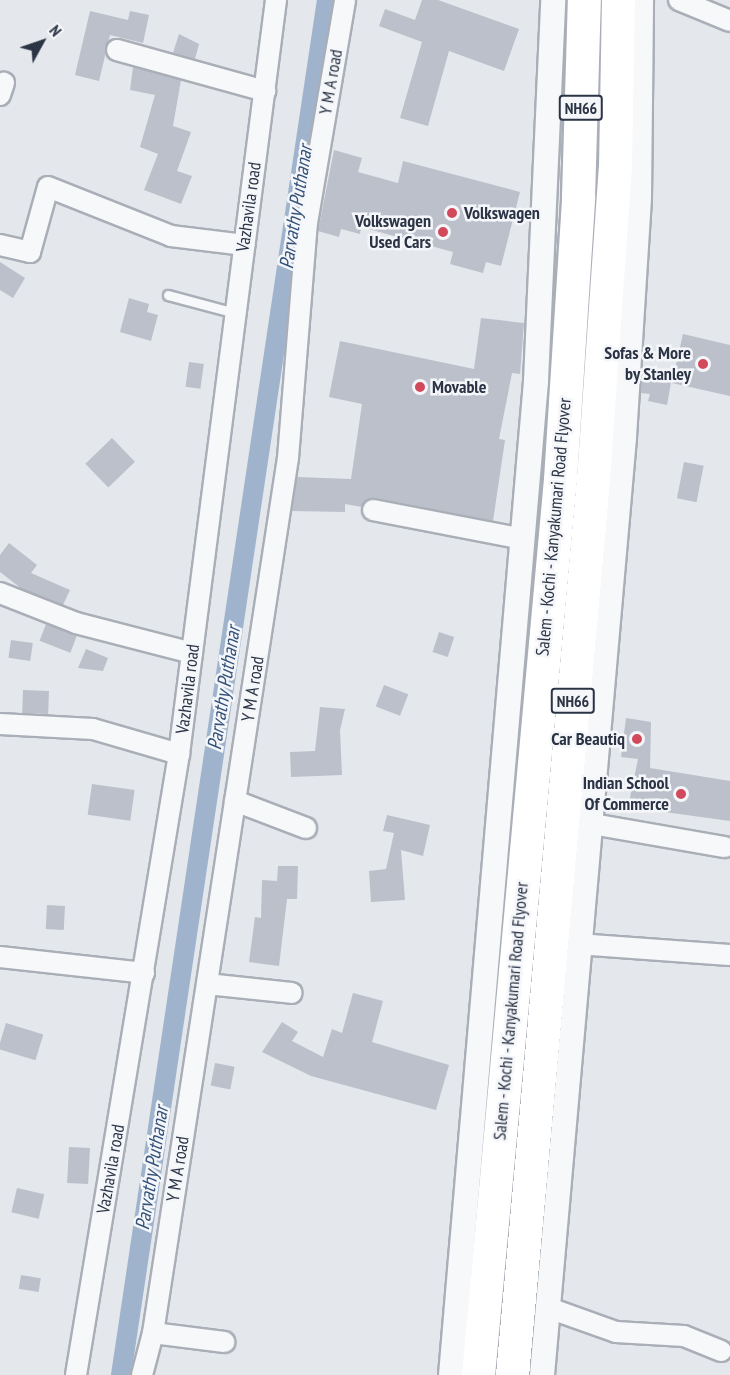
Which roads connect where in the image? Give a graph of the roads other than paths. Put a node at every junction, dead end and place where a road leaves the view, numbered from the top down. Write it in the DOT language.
graph roads {
  1 [pos="276,0"];
  2 [pos="345,0"];
  3 [pos="553,0"];
  4 [pos="584,0"];
  5 [pos="618,0"];
  6 [pos="641,0"];
  7 [pos="679,0"];
  8 [pos="730,21"];
  9 [pos="117,50"];
  10 [pos="265,91"];
  11 [pos="0,245"];
  12 [pos="244,245"];
  13 [pos="168,295"];
  14 [pos="235,312"];
  15 [pos="373,510"];
  16 [pos="523,539"];
  17 [pos="0,593"];
  18 [pos="192,653"];
  19 [pos="0,724"];
  20 [pos="179,754"];
  21 [pos="235,801"];
  22 [pos="587,823"];
  23 [pos="306,828"];
  24 [pos="725,847"];
  25 [pos="578,944"];
  26 [pos="730,955"];
  27 [pos="0,957"];
  28 [pos="144,974"];
  29 [pos="207,984"];
  30 [pos="292,993"];
  31 [pos="546,1307"];
  32 [pos="153,1333"];
  33 [pos="224,1342"];
  34 [pos="721,1351"];
  35 [pos="76,1375"];
  36 [pos="142,1375"];
  37 [pos="451,1375"];
  38 [pos="477,1375"];
  39 [pos="512,1375"];
  40 [pos="542,1375"];
  1 -- 10 [label="street, Vazhavila road"];
  2 -- 21 [label="street, Y M A road"];
  3 -- 16 [label="street"];
  4 -- 38 [label="highway, Salem - Kochi - Kanyakumari Road Flyover / NH66"];
  5 -- 39 [label="highway, Salem - Kochi - Kanyakumari Road Flyover / NH66"];
  6 -- 22 [label="street"];
  7 -- 8 [label="street"];
  9 -- 10 [label="street"];
  10 -- 12 [label="street, Vazhavila road"];
  11 -- 12 [label="street"];
  12 -- 14 [label="street, Vazhavila road"];
  13 -- 14 [label="lane"];
  14 -- 18 [label="street, Vazhavila road"];
  15 -- 16 [label="street"];
  16 -- 37 [label="street"];
  17 -- 18 [label="street"];
  18 -- 20 [label="street, Vazhavila road"];
  19 -- 20 [label="street"];
  20 -- 28 [label="street, Vazhavila road"];
  21 -- 23 [label="street"];
  21 -- 29 [label="street, Y M A road"];
  22 -- 24 [label="street"];
  22 -- 25 [label="street"];
  25 -- 26 [label="street"];
  25 -- 31 [label="street"];
  27 -- 28 [label="street"];
  28 -- 35 [label="street, Vazhavila road"];
  29 -- 30 [label="street"];
  29 -- 32 [label="street, Y M A road"];
  31 -- 34 [label="street"];
  31 -- 40 [label="street"];
  32 -- 33 [label="street"];
  32 -- 36 [label="street, Y M A road"];
}
